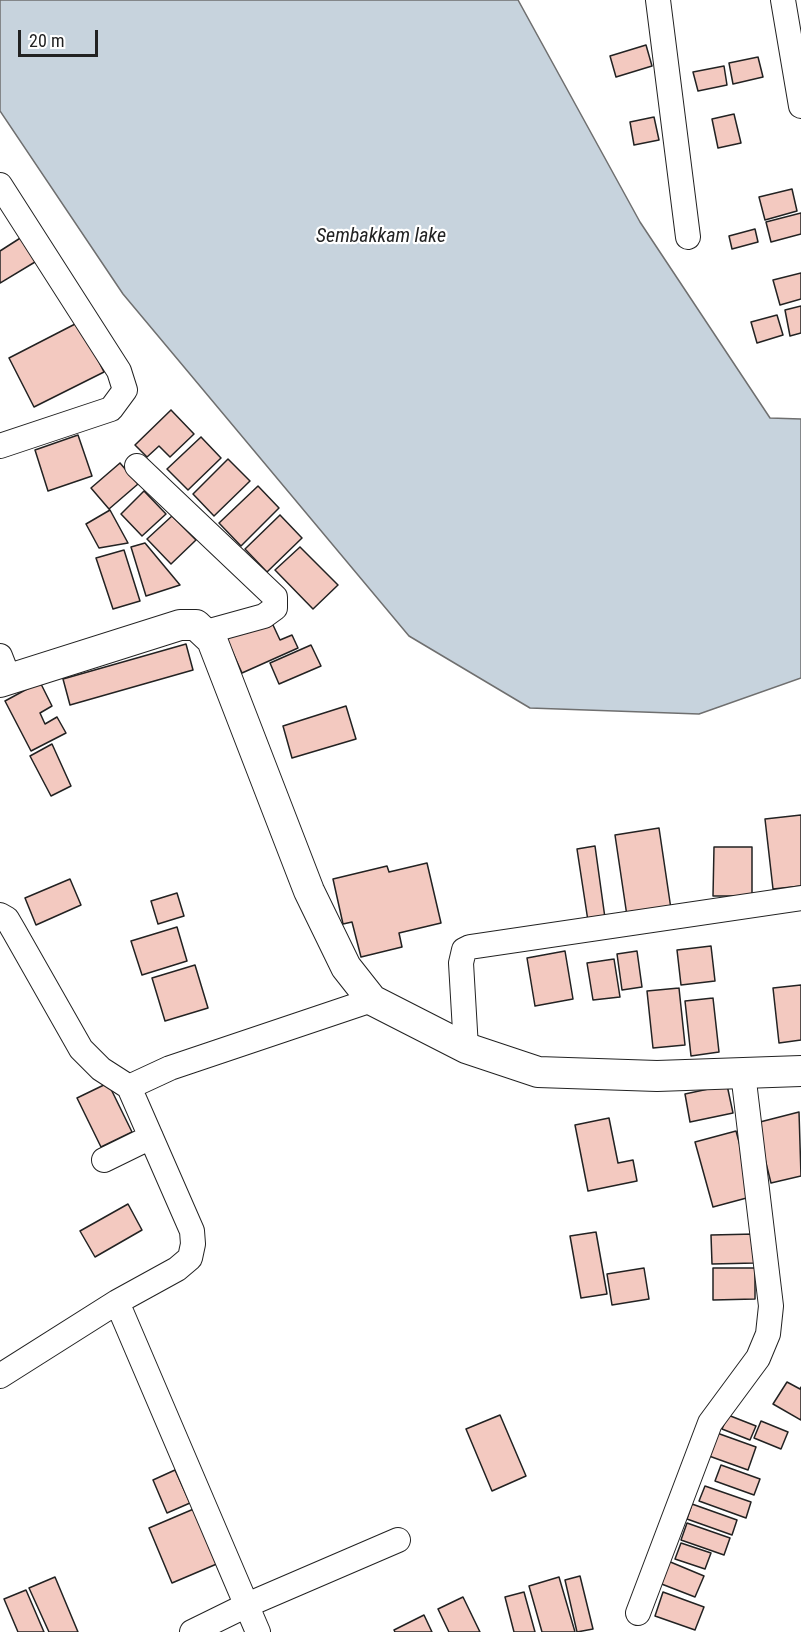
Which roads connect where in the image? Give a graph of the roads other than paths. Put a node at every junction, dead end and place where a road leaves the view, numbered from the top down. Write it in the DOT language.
graph roads {
  1 [pos="658,0"];
  2 [pos="783,0"];
  3 [pos="801,106"];
  4 [pos="0,185"];
  5 [pos="688,237"];
  6 [pos="0,446"];
  7 [pos="137,466"];
  8 [pos="206,632"];
  9 [pos="3,672"];
  10 [pos="801,898"];
  11 [pos="0,915"];
  12 [pos="372,1000"];
  13 [pos="466,1048"];
  14 [pos="801,1071"];
  15 [pos="743,1073"];
  16 [pos="129,1087"];
  17 [pos="151,1137"];
  18 [pos="104,1160"];
  19 [pos="117,1302"];
  20 [pos="0,1376"];
  21 [pos="398,1540"];
  22 [pos="247,1605"];
  23 [pos="638,1613"];
  24 [pos="192,1632"];
  25 [pos="258,1632"];
  1 -- 5 [label="street"];
  2 -- 3 [label="street"];
  4 -- 6 [label="street"];
  7 -- 8 [label="street"];
  8 -- 9 [label="street"];
  8 -- 12 [label="street"];
  10 -- 13 [label="street"];
  11 -- 16 [label="street"];
  12 -- 13 [label="street"];
  12 -- 16 [label="street"];
  13 -- 15 [label="street"];
  14 -- 15 [label="street"];
  15 -- 23 [label="street"];
  16 -- 17 [label="street"];
  17 -- 18 [label="street"];
  17 -- 19 [label="street"];
  19 -- 20 [label="street"];
  19 -- 22 [label="street"];
  21 -- 22 [label="street"];
  22 -- 24 [label="street"];
  22 -- 25 [label="street"];
}
